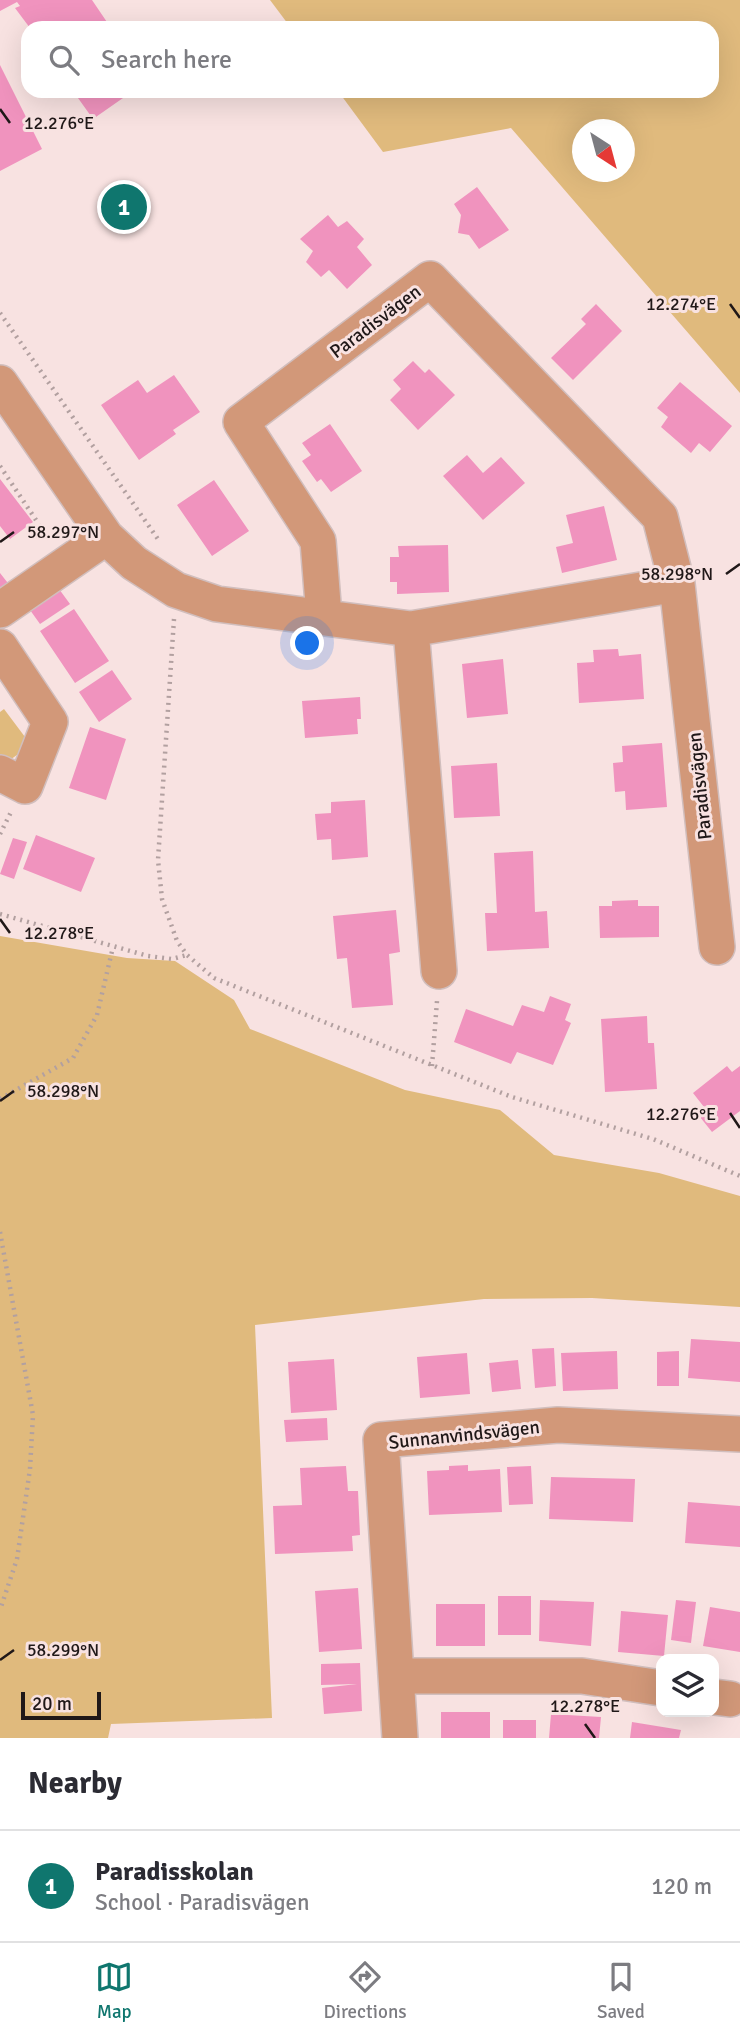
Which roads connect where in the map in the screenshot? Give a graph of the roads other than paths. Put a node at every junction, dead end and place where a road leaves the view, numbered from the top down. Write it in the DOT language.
graph roads {
  1 [pos="0,383"];
  2 [pos="106,537"];
  3 [pos="677,584"];
  4 [pos="0,610"];
  5 [pos="324,616"];
  6 [pos="411,629"];
  7 [pos="0,647"];
  8 [pos="0,773"];
  9 [pos="717,947"];
  10 [pos="439,971"];
  11 [pos="740,1434"];
  12 [pos="396,1676"];
  13 [pos="656,1687"];
  14 [pos="400,1738"];
  1 -- 2 [label="street"];
  2 -- 4 [label="street"];
  2 -- 5 [label="street"];
  3 -- 5 [label="street, Paradisvägen"];
  3 -- 6 [label="street"];
  3 -- 9 [label="street, Paradisvägen"];
  5 -- 6 [label="street"];
  6 -- 10 [label="street"];
  7 -- 8 [label="street"];
  11 -- 12 [label="street, Sunnanvindsvägen"];
  12 -- 13 [label="street"];
  12 -- 14 [label="street, Sunnanvindsvägen"];
}
